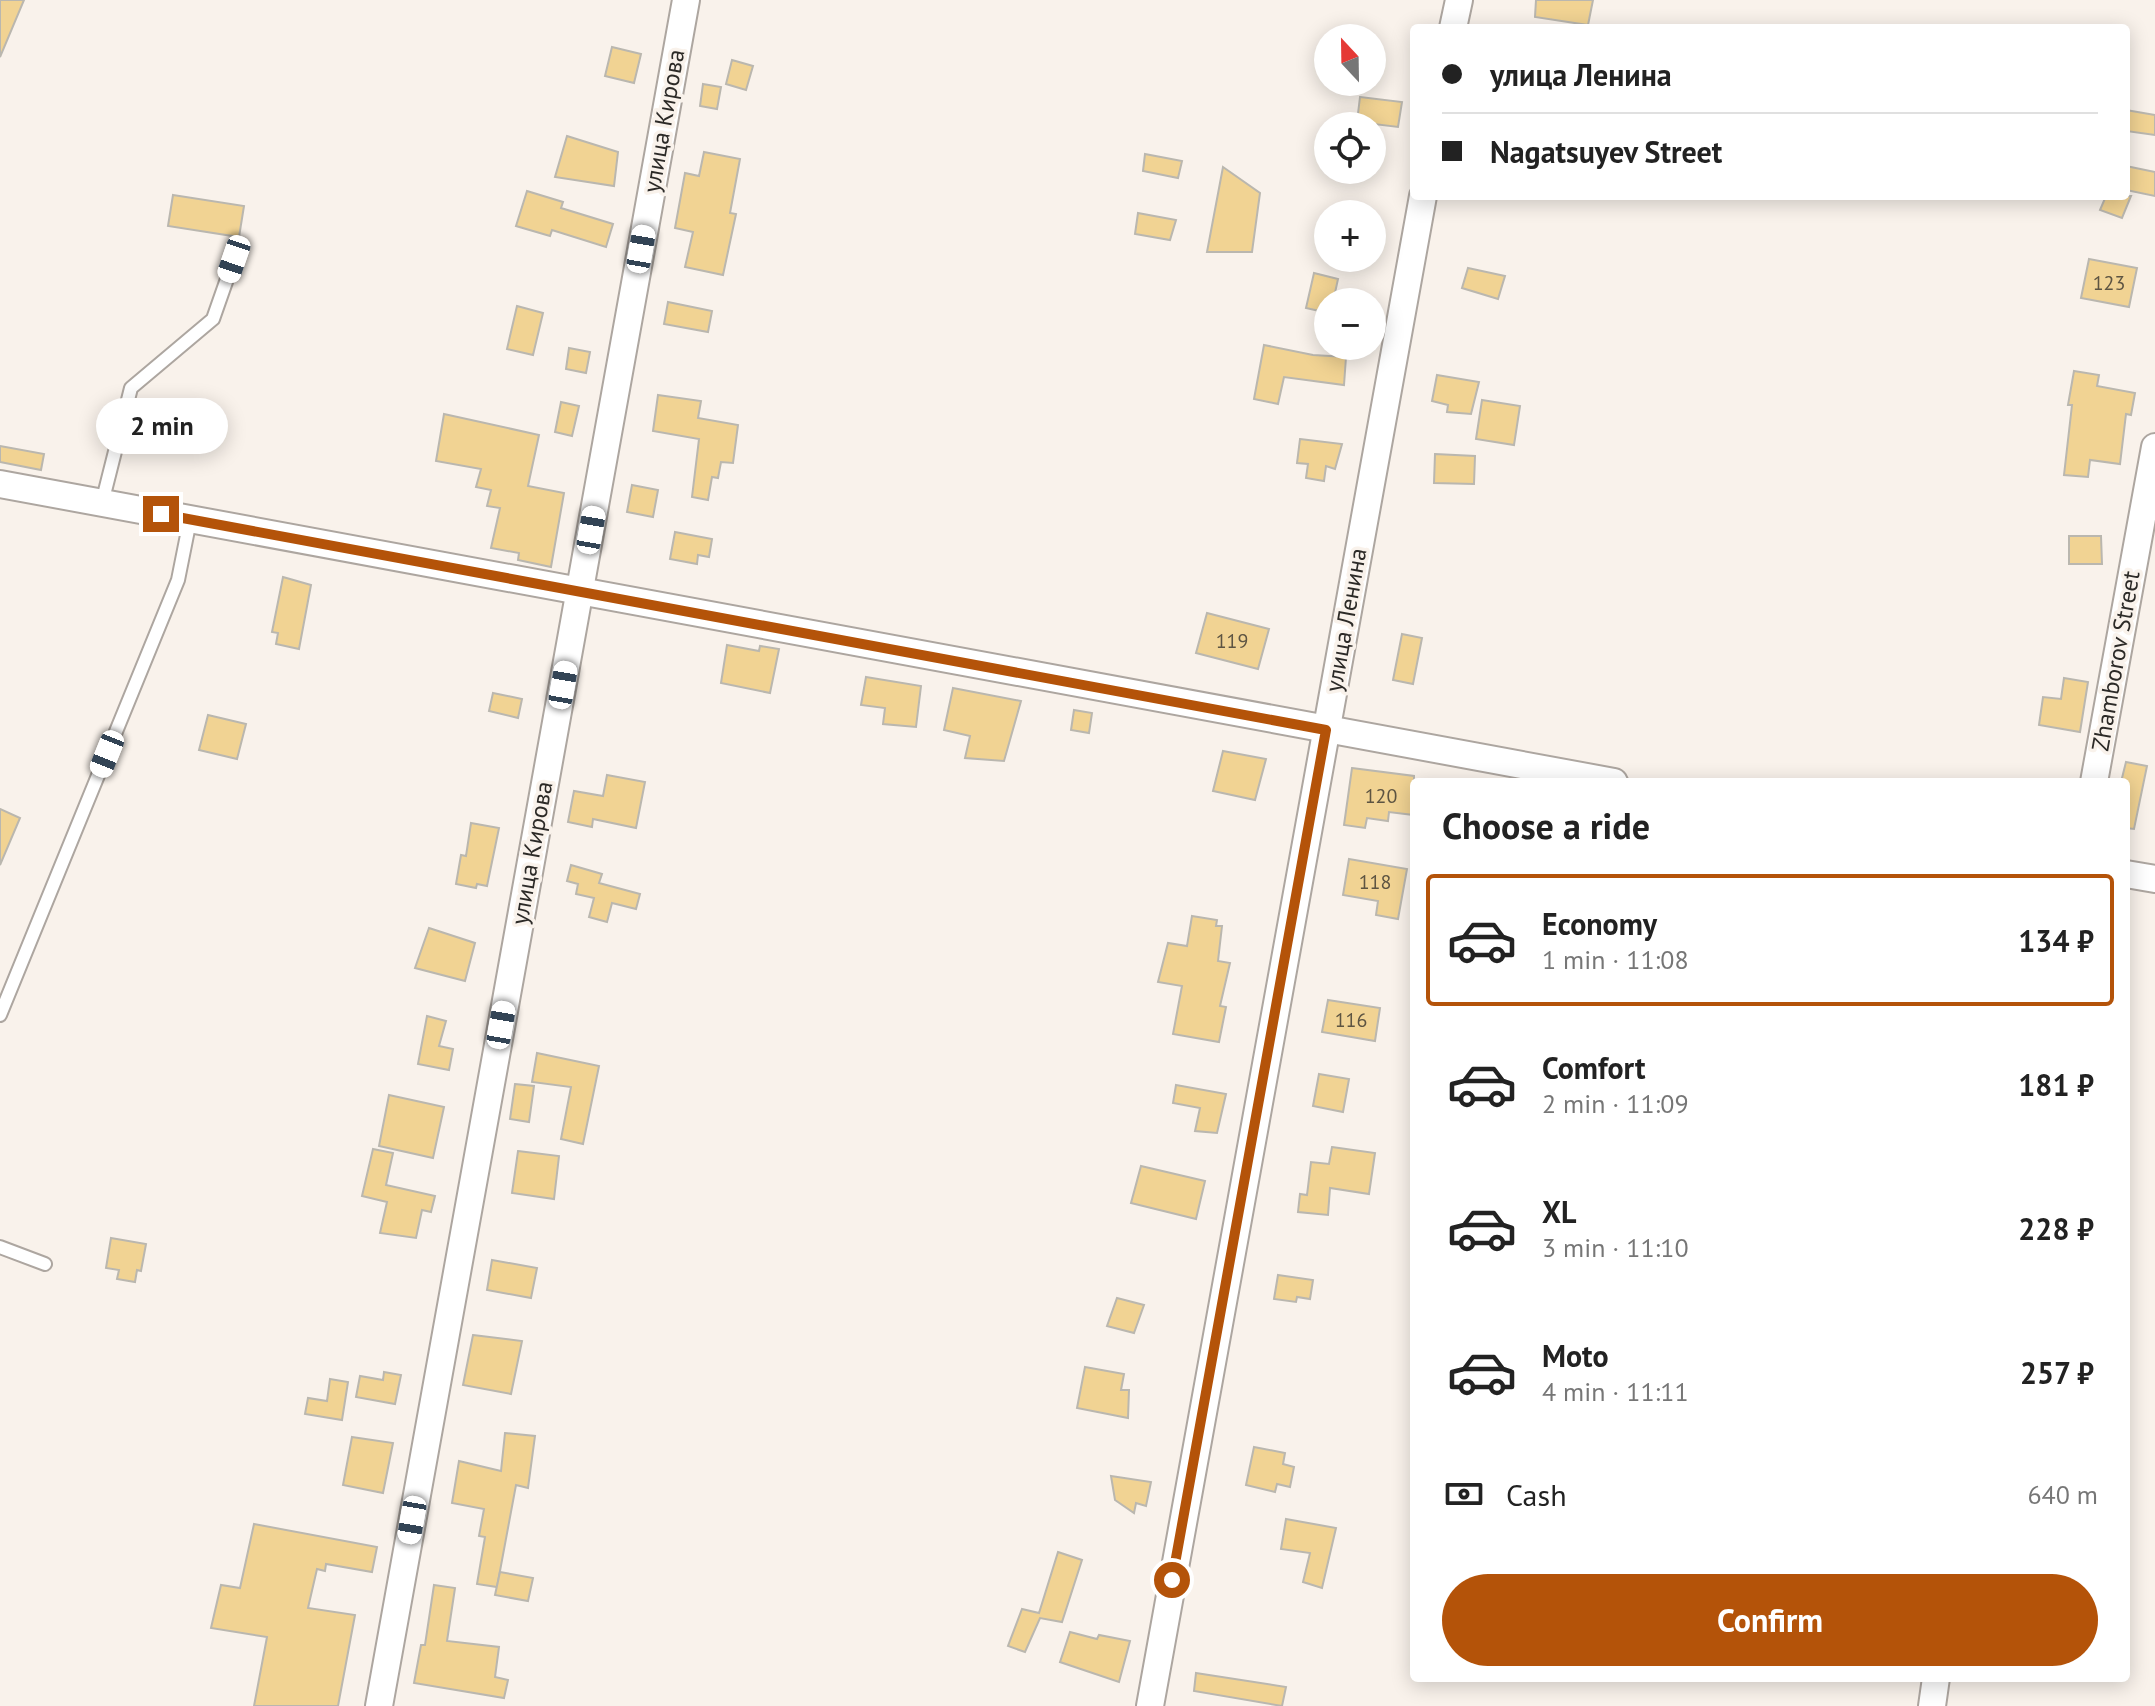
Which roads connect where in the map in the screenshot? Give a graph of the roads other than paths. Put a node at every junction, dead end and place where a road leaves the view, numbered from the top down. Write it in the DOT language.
graph roads {
  1 [pos="686,0"];
  2 [pos="1459,0"];
  3 [pos="1454,24"];
  4 [pos="1422,200"];
  5 [pos="234,259"];
  6 [pos="2155,447"];
  7 [pos="0,484"];
  8 [pos="102,503"];
  9 [pos="190,520"];
  10 [pos="580,592"];
  11 [pos="1326,730"];
  12 [pos="1592,778"];
  13 [pos="2095,778"];
  14 [pos="2130,875"];
  15 [pos="2155,879"];
  16 [pos="0,1015"];
  17 [pos="0,1247"];
  18 [pos="45,1264"];
  19 [pos="1935,1682"];
  20 [pos="379,1706"];
  21 [pos="1150,1706"];
  22 [pos="1932,1706"];
  1 -- 10 [label="street, улица Кирова"];
  2 -- 3 [label="street"];
  4 -- 11 [label="street, улица Ленина"];
  5 -- 8 [label="lane"];
  6 -- 13 [label="street, Zhamborov Street"];
  7 -- 8 [label="street"];
  8 -- 9 [label="street"];
  9 -- 10 [label="street"];
  9 -- 16 [label="lane"];
  10 -- 11 [label="street"];
  10 -- 20 [label="street, улица Кирова"];
  11 -- 12 [label="street"];
  11 -- 21 [label="street, улица Ленина"];
  14 -- 15 [label="street"];
  17 -- 18 [label="lane"];
  19 -- 22 [label="street"];
}
